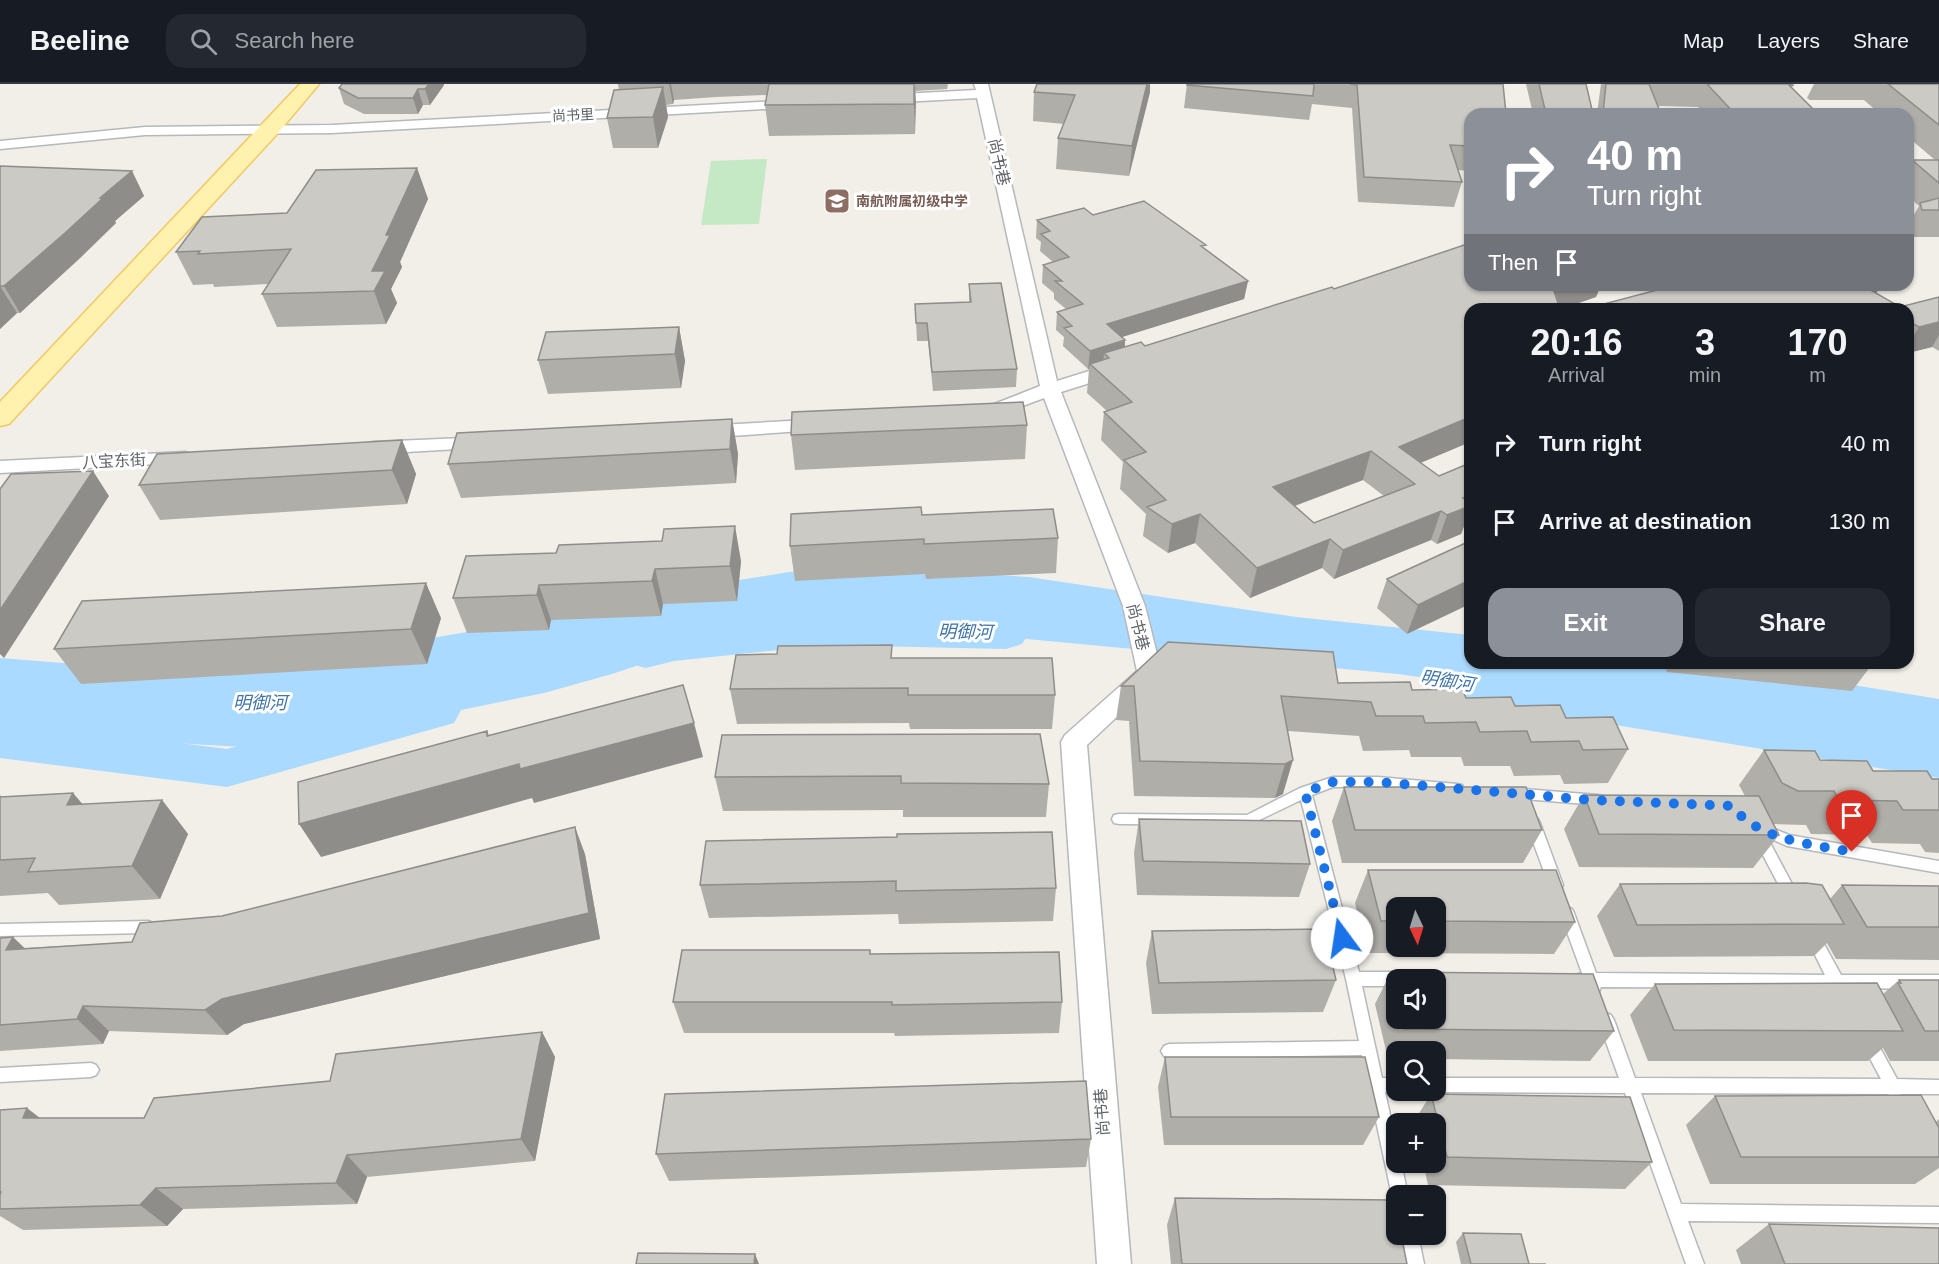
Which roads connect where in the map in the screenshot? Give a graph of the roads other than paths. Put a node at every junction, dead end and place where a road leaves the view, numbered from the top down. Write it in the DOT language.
graph roads {
  1 [pos="310,84"];
  2 [pos="982,89"];
  3 [pos="867,100"];
  4 [pos="811,103"];
  5 [pos="270,130"];
  6 [pos="0,144"];
  7 [pos="1130,364"];
  8 [pos="1050,389"];
  9 [pos="0,418"];
  10 [pos="964,418"];
  11 [pos="845,424"];
  12 [pos="678,433"];
  13 [pos="500,442"];
  14 [pos="357,449"];
  15 [pos="202,457"];
  16 [pos="0,467"];
  17 [pos="1467,789"];
  18 [pos="1305,792"];
  19 [pos="1500,792"];
  20 [pos="1522,794"];
  21 [pos="1615,801"];
  22 [pos="1119,819"];
  23 [pos="1939,867"];
  24 [pos="148,927"];
  25 [pos="0,930"];
  26 [pos="1353,979"];
  27 [pos="1386,979"];
  28 [pos="1568,980"];
  29 [pos="1592,980"];
  30 [pos="1837,982"];
  31 [pos="1939,982"];
  32 [pos="1848,1003"];
  33 [pos="1859,1024"];
  34 [pos="1368,1048"];
  35 [pos="1169,1051"];
  36 [pos="91,1070"];
  37 [pos="0,1075"];
  38 [pos="1376,1085"];
  39 [pos="1386,1085"];
  40 [pos="1446,1085"];
  41 [pos="1630,1086"];
  42 [pos="1893,1087"];
  43 [pos="1939,1087"];
  44 [pos="1903,1106"];
  45 [pos="1398,1185"];
  46 [pos="1676,1212"];
  47 [pos="1939,1215"];
  48 [pos="1411,1245"];
  49 [pos="1114,1264"];
  50 [pos="1415,1264"];
  51 [pos="1695,1264"];
  1 -- 5 [label="main road"];
  2 -- 3 [label="street"];
  2 -- 8 [label="street, 尚书巷"];
  4 -- 5 [label="street, 尚书里"];
  5 -- 6 [label="street, 尚书里"];
  5 -- 9 [label="main road"];
  7 -- 8 [label="street"];
  8 -- 10 [label="street"];
  8 -- 49 [label="street, 尚书巷"];
  11 -- 12 [label="street"];
  13 -- 14 [label="street"];
  15 -- 16 [label="street, 八宝东街"];
  17 -- 18 [label="lane"];
  18 -- 22 [label="lane"];
  18 -- 26 [label="lane"];
  19 -- 20 [label="lane"];
  20 -- 21 [label="lane"];
  20 -- 29 [label="lane"];
  23 -- 30 [label="lane"];
  24 -- 25 [label="lane"];
  26 -- 27 [label="lane"];
  26 -- 34 [label="lane"];
  28 -- 29 [label="lane"];
  29 -- 30 [label="lane"];
  29 -- 41 [label="lane"];
  30 -- 31 [label="lane"];
  30 -- 32 [label="lane"];
  33 -- 42 [label="lane"];
  34 -- 35 [label="lane"];
  34 -- 38 [label="lane"];
  36 -- 37 [label="lane"];
  38 -- 39 [label="lane"];
  38 -- 45 [label="lane"];
  40 -- 41 [label="lane"];
  41 -- 42 [label="lane"];
  41 -- 46 [label="lane"];
  42 -- 43 [label="lane"];
  42 -- 44 [label="lane"];
  46 -- 47 [label="lane"];
  46 -- 51 [label="lane"];
  48 -- 50 [label="lane"];
}
